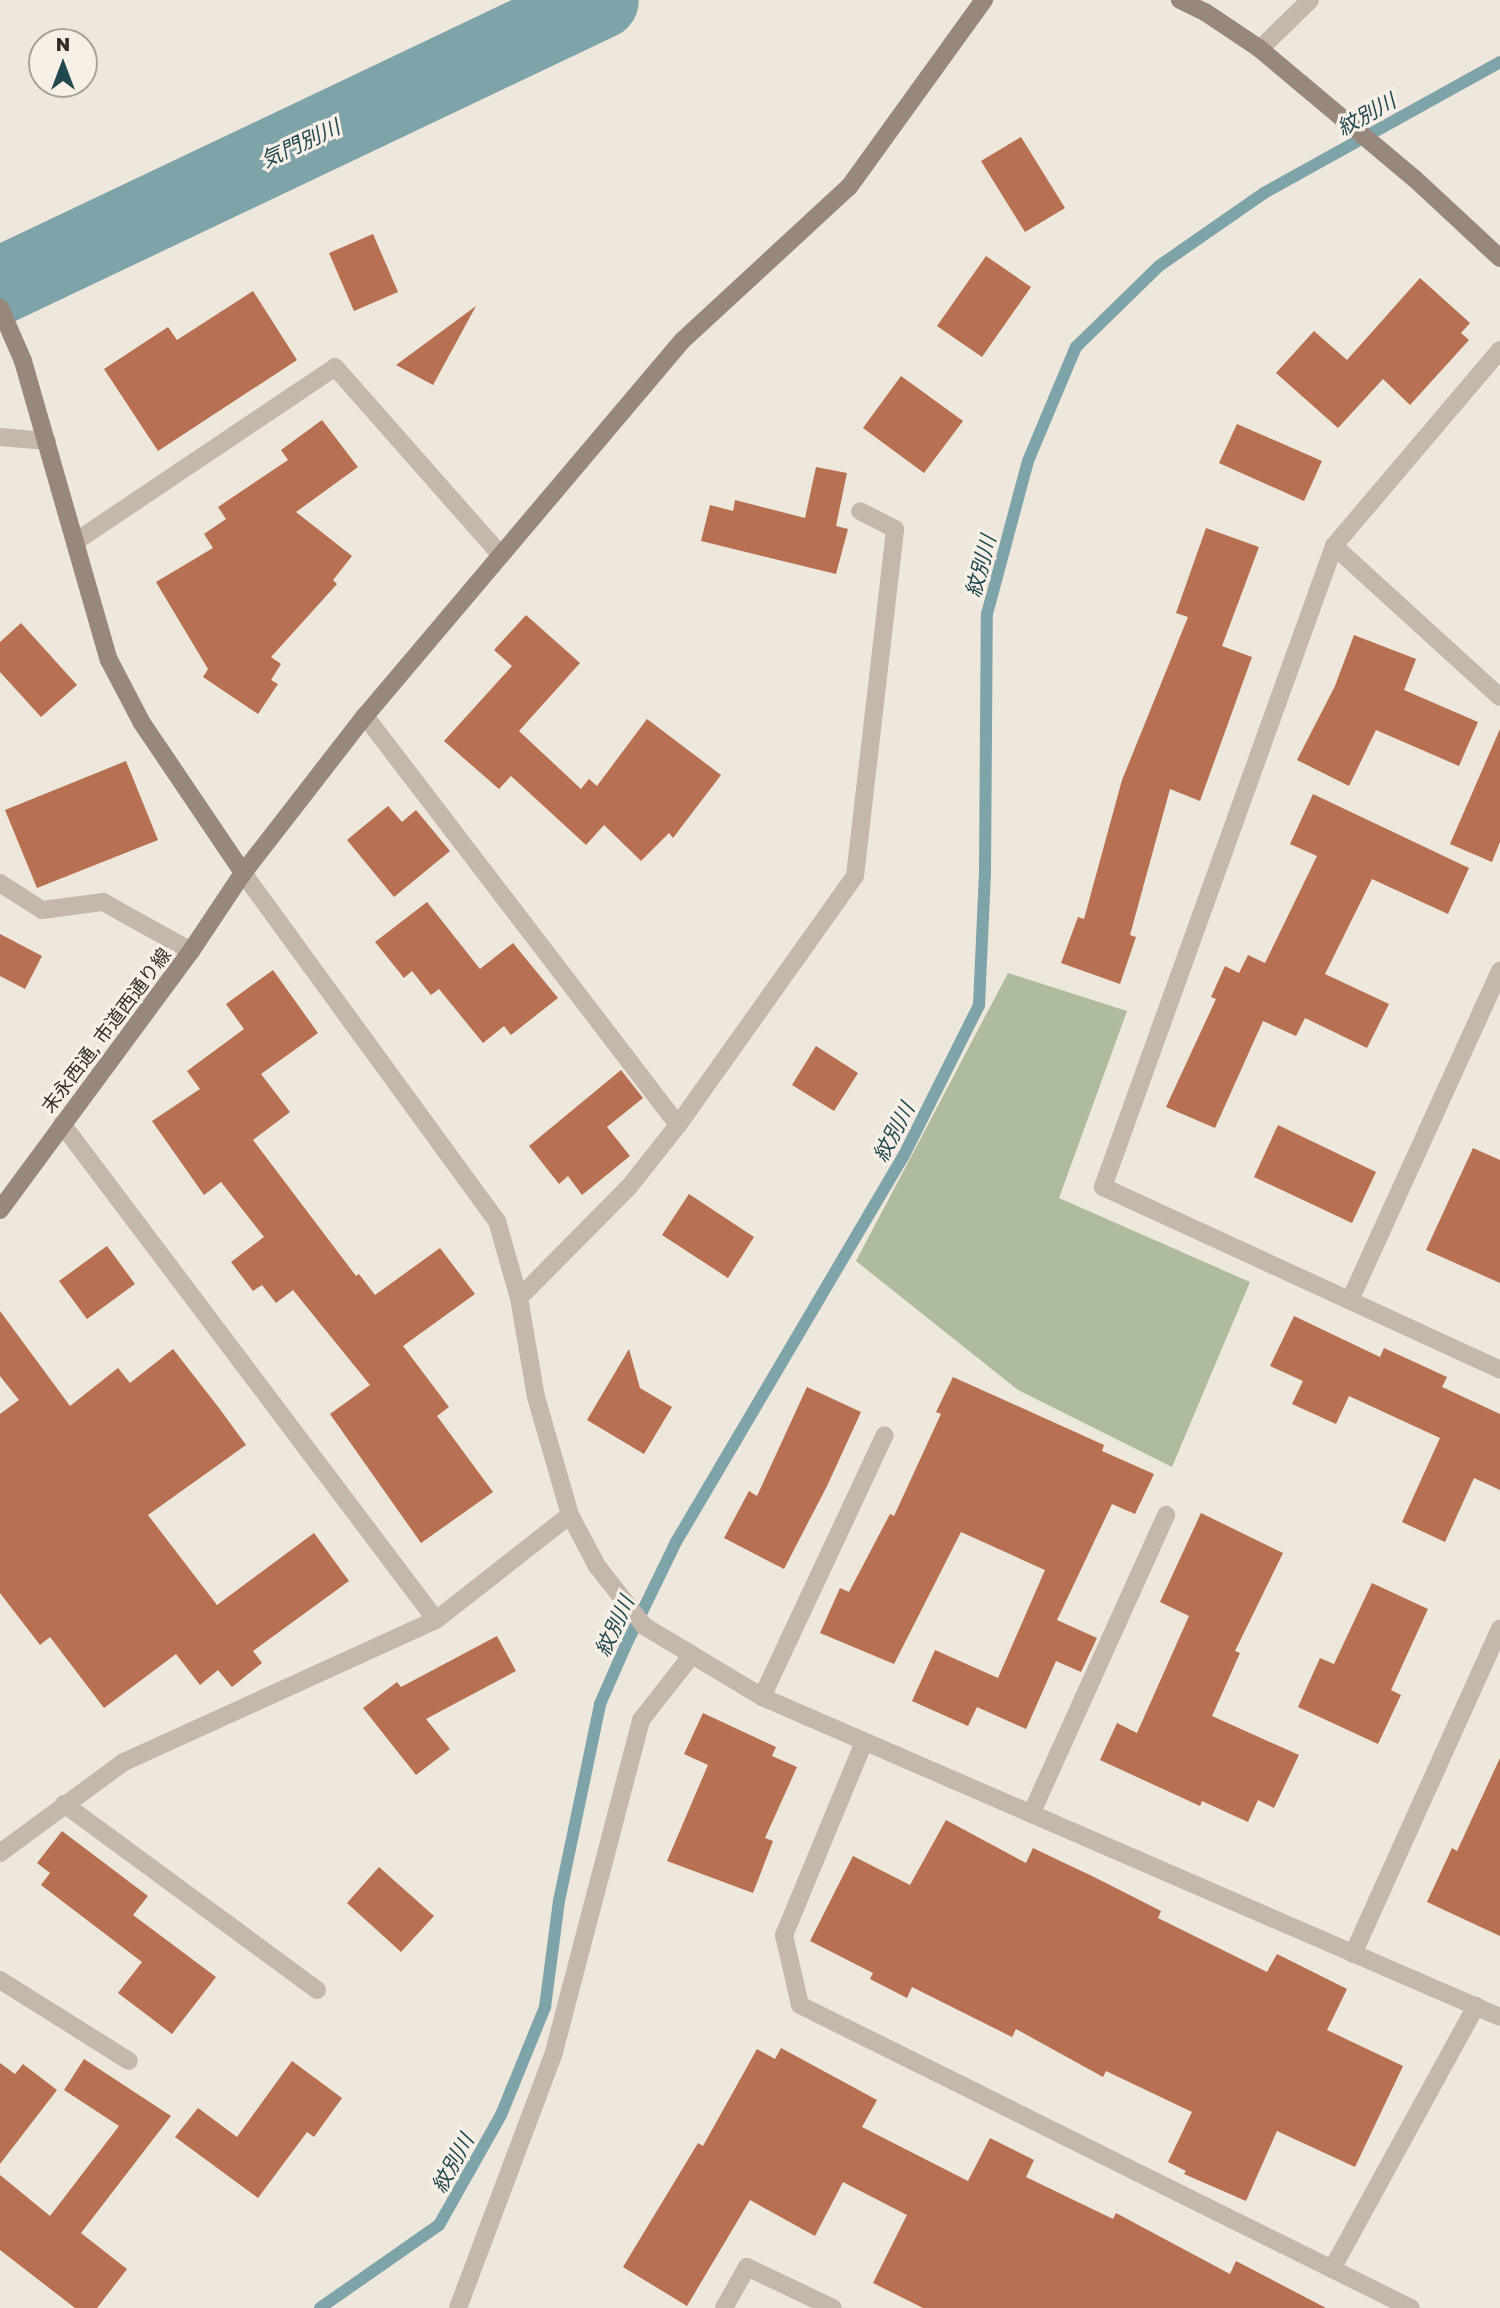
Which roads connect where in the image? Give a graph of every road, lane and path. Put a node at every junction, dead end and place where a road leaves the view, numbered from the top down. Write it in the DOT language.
graph roads {
  1 [pos="984,0"];
  2 [pos="1180,0"];
  3 [pos="1310,0"];
  4 [pos="1260,49"];
  5 [pos="1500,258"];
  6 [pos="0,308"];
  7 [pos="1500,351"];
  8 [pos="0,437"];
  9 [pos="47,441"];
  10 [pos="860,511"];
  11 [pos="75,542"];
  12 [pos="1334,546"];
  13 [pos="501,555"];
  14 [pos="1500,698"];
  15 [pos="365,716"];
  16 [pos="243,873"];
  17 [pos="0,883"];
  18 [pos="191,951"];
  19 [pos="1500,971"];
  20 [pos="62,1124"];
  21 [pos="678,1125"];
  22 [pos="0,1210"];
  23 [pos="519,1298"];
  24 [pos="1350,1300"];
  25 [pos="1500,1370"];
  26 [pos="885,1435"];
  27 [pos="1166,1515"];
  28 [pos="570,1516"];
  29 [pos="436,1620"];
  30 [pos="1500,1629"];
  31 [pos="692,1656"];
  32 [pos="762,1697"];
  33 [pos="864,1742"];
  34 [pos="64,1804"];
  35 [pos="1032,1812"];
  36 [pos="0,1853"];
  37 [pos="1353,1954"];
  38 [pos="0,1980"];
  39 [pos="317,1990"];
  40 [pos="1476,2006"];
  41 [pos="1500,2017"];
  42 [pos="129,2061"];
  43 [pos="1332,2269"];
  44 [pos="458,2308"];
  45 [pos="724,2308"];
  46 [pos="833,2308"];
  47 [pos="1411,2308"];
  1 -- 13 [label="street, 末永西通, 市道西通り線"];
  2 -- 4 [label="street"];
  3 -- 4 [label="street"];
  4 -- 5 [label="street"];
  6 -- 9 [label="street"];
  7 -- 12 [label="street"];
  8 -- 9 [label="street"];
  9 -- 11 [label="street"];
  10 -- 21 [label="street"];
  11 -- 13 [label="street"];
  11 -- 16 [label="street"];
  12 -- 14 [label="street"];
  12 -- 24 [label="street"];
  13 -- 15 [label="street, 末永西通, 市道西通り線"];
  15 -- 16 [label="street, 末永西通, 市道西通り線"];
  15 -- 21 [label="street"];
  16 -- 18 [label="street, 末永西通, 市道西通り線"];
  16 -- 23 [label="street"];
  17 -- 18 [label="street"];
  18 -- 20 [label="street, 末永西通, 市道西通り線"];
  19 -- 24 [label="street"];
  20 -- 22 [label="street, 末永西通, 市道西通り線"];
  20 -- 29 [label="street"];
  21 -- 23 [label="street"];
  23 -- 28 [label="street"];
  24 -- 25 [label="street"];
  26 -- 32 [label="street"];
  27 -- 35 [label="street"];
  28 -- 29 [label="street"];
  28 -- 31 [label="street"];
  29 -- 34 [label="street"];
  30 -- 37 [label="street"];
  31 -- 32 [label="street"];
  31 -- 44 [label="street"];
  32 -- 33 [label="street"];
  33 -- 35 [label="street"];
  33 -- 43 [label="street"];
  34 -- 36 [label="street"];
  34 -- 39 [label="street"];
  35 -- 37 [label="street"];
  37 -- 40 [label="street"];
  38 -- 42 [label="street"];
  40 -- 41 [label="street"];
  40 -- 43 [label="street"];
  43 -- 47 [label="street"];
  45 -- 46 [label="street"];
}
